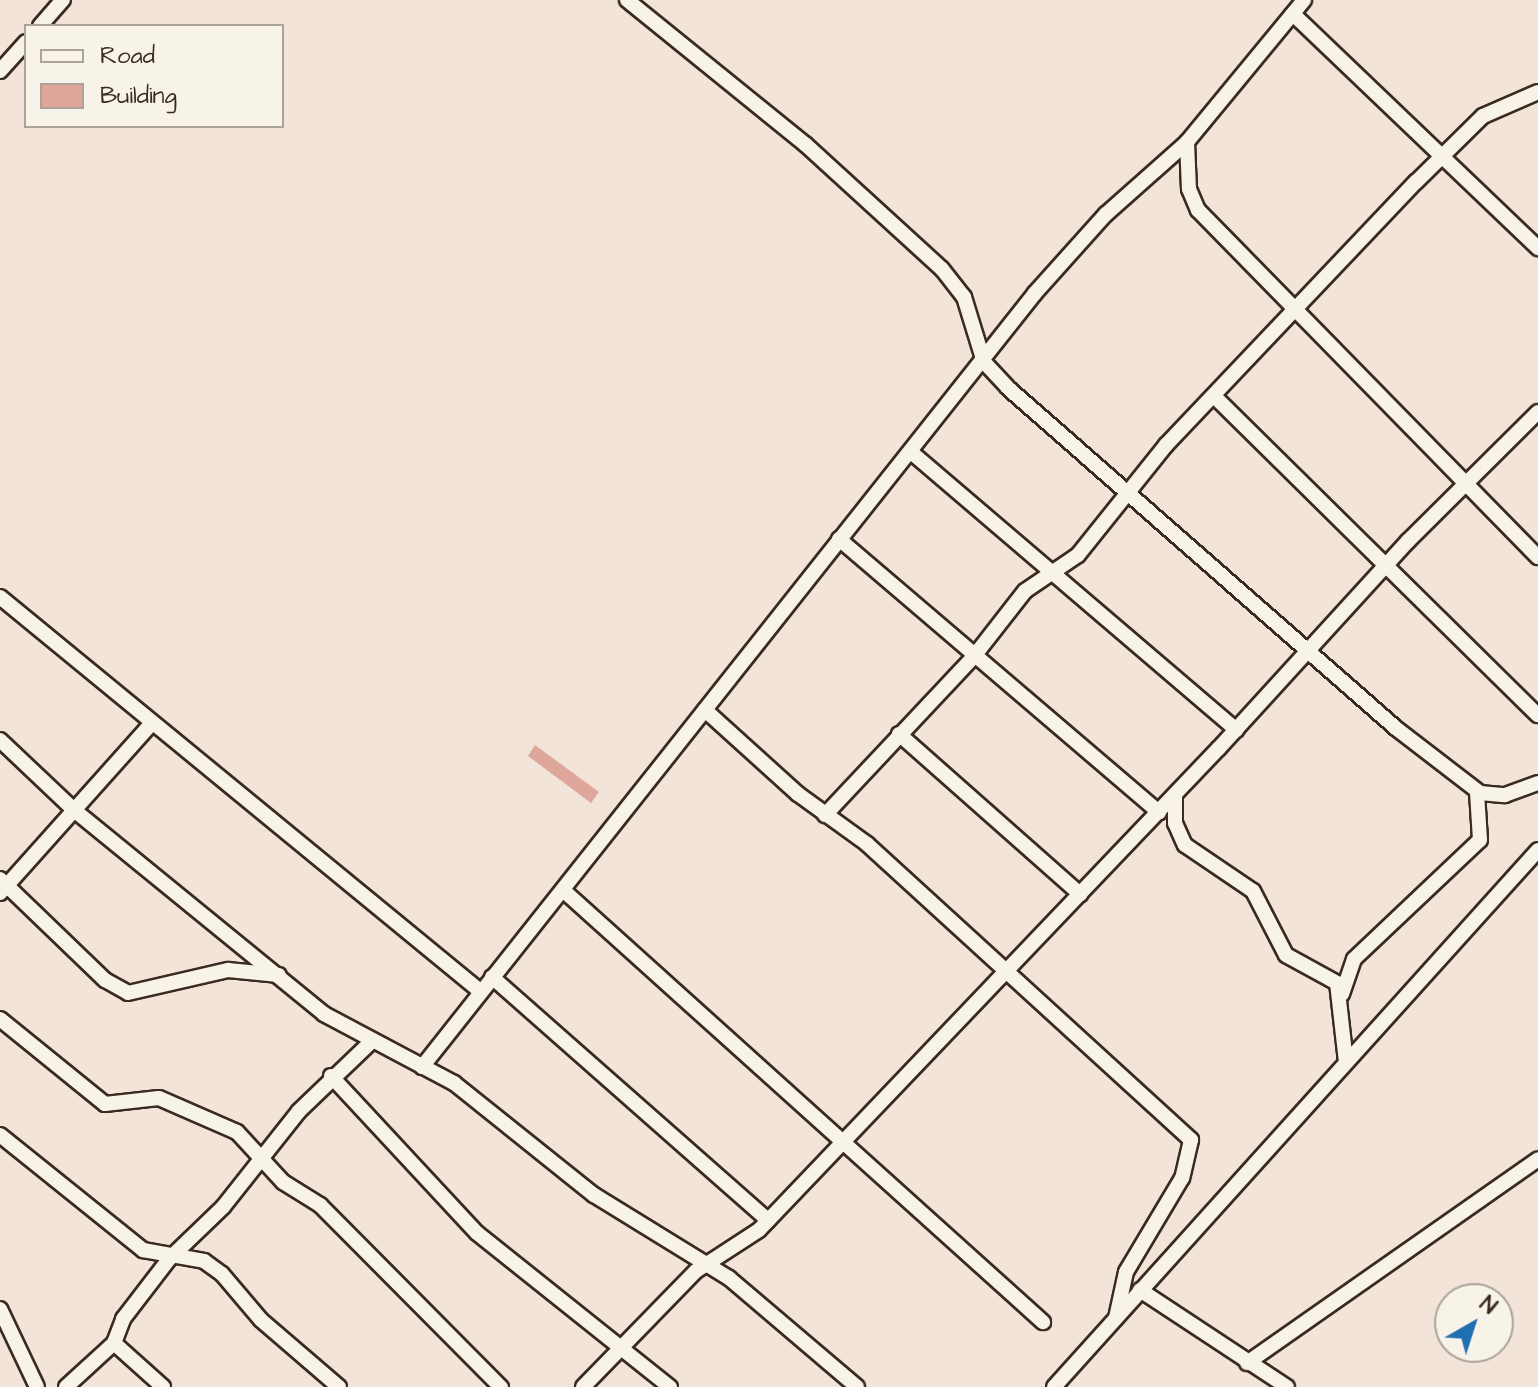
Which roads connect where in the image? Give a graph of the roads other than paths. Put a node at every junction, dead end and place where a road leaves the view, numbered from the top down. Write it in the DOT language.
graph roads {
  1 [pos="63,0"];
  2 [pos="627,0"];
  3 [pos="1304,0"];
  4 [pos="1293,14"];
  5 [pos="42,24"];
  6 [pos="24,44"];
  7 [pos="0,71"];
  8 [pos="1538,92"];
  9 [pos="1187,142"];
  10 [pos="1440,158"];
  11 [pos="1538,248"];
  12 [pos="1296,310"];
  13 [pos="984,362"];
  14 [pos="1216,398"];
  15 [pos="1538,412"];
  16 [pos="911,452"];
  17 [pos="1468,480"];
  18 [pos="1126,490"];
  19 [pos="839,539"];
  20 [pos="1538,557"];
  21 [pos="1388,562"];
  22 [pos="1053,573"];
  23 [pos="0,597"];
  24 [pos="1309,648"];
  25 [pos="975,655"];
  26 [pos="705,710"];
  27 [pos="1538,715"];
  28 [pos="152,723"];
  29 [pos="1236,730"];
  30 [pos="899,734"];
  31 [pos="0,740"];
  32 [pos="1538,783"];
  33 [pos="1477,792"];
  34 [pos="1175,796"];
  35 [pos="74,810"];
  36 [pos="1159,812"];
  37 [pos="825,815"];
  38 [pos="1538,850"];
  39 [pos="2,886"];
  40 [pos="563,890"];
  41 [pos="1080,894"];
  42 [pos="1005,971"];
  43 [pos="279,975"];
  44 [pos="492,977"];
  45 [pos="480,991"];
  46 [pos="1342,994"];
  47 [pos="0,1019"];
  48 [pos="370,1043"];
  49 [pos="1346,1062"];
  50 [pos="422,1067"];
  51 [pos="331,1076"];
  52 [pos="0,1135"];
  53 [pos="840,1143"];
  54 [pos="1538,1159"];
  55 [pos="260,1160"];
  56 [pos="768,1220"];
  57 [pos="169,1259"];
  58 [pos="707,1263"];
  59 [pos="1140,1290"];
  60 [pos="0,1309"];
  61 [pos="1116,1318"];
  62 [pos="1043,1322"];
  63 [pos="114,1343"];
  64 [pos="622,1346"];
  65 [pos="1247,1363"];
  66 [pos="37,1387"];
  67 [pos="66,1387"];
  68 [pos="163,1387"];
  69 [pos="339,1387"];
  70 [pos="501,1387"];
  71 [pos="583,1387"];
  72 [pos="670,1387"];
  73 [pos="857,1387"];
  74 [pos="1054,1387"];
  75 [pos="1287,1387"];
  1 -- 5 [label="street"];
  2 -- 13 [label="street"];
  3 -- 4 [label="street"];
  4 -- 9 [label="street"];
  4 -- 10 [label="street"];
  6 -- 7 [label="street"];
  8 -- 10 [label="street"];
  9 -- 12 [label="street"];
  9 -- 13 [label="street"];
  10 -- 11 [label="street"];
  10 -- 12 [label="street"];
  12 -- 14 [label="street"];
  12 -- 17 [label="street"];
  13 -- 16 [label="street"];
  13 -- 18 [label="street"];
  14 -- 18 [label="street"];
  14 -- 21 [label="street"];
  15 -- 17 [label="street"];
  16 -- 19 [label="street"];
  16 -- 22 [label="street"];
  17 -- 20 [label="street"];
  17 -- 21 [label="street"];
  18 -- 22 [label="street"];
  18 -- 24 [label="street"];
  19 -- 25 [label="street"];
  19 -- 26 [label="street"];
  21 -- 24 [label="street"];
  21 -- 27 [label="street"];
  22 -- 25 [label="street"];
  22 -- 29 [label="street"];
  23 -- 28 [label="street"];
  24 -- 29 [label="street"];
  24 -- 33 [label="street"];
  25 -- 30 [label="street"];
  25 -- 36 [label="street"];
  26 -- 37 [label="street"];
  26 -- 40 [label="street"];
  28 -- 35 [label="street"];
  28 -- 45 [label="street"];
  29 -- 34 [label="street"];
  30 -- 37 [label="street"];
  30 -- 41 [label="street"];
  31 -- 35 [label="street"];
  32 -- 33 [label="street"];
  33 -- 46 [label="street"];
  34 -- 36 [label="street"];
  34 -- 46 [label="street"];
  35 -- 39 [label="street"];
  35 -- 43 [label="street"];
  36 -- 41 [label="street"];
  37 -- 42 [label="street"];
  38 -- 49 [label="street"];
  39 -- 43 [label="street"];
  40 -- 44 [label="street"];
  40 -- 53 [label="street"];
  41 -- 42 [label="street"];
  42 -- 53 [label="street"];
  42 -- 61 [label="street"];
  43 -- 48 [label="street"];
  44 -- 45 [label="street"];
  44 -- 56 [label="street"];
  45 -- 50 [label="street"];
  46 -- 49 [label="street"];
  47 -- 55 [label="street"];
  48 -- 50 [label="street"];
  48 -- 51 [label="street"];
  49 -- 59 [label="street"];
  50 -- 58 [label="street"];
  51 -- 55 [label="street"];
  51 -- 64 [label="street"];
  52 -- 57 [label="street"];
  53 -- 56 [label="street"];
  53 -- 62 [label="street"];
  54 -- 65 [label="street"];
  55 -- 57 [label="street"];
  55 -- 70 [label="street"];
  56 -- 58 [label="street"];
  57 -- 63 [label="street"];
  57 -- 69 [label="street"];
  58 -- 64 [label="street"];
  58 -- 73 [label="street"];
  59 -- 61 [label="street"];
  59 -- 65 [label="street"];
  60 -- 66 [label="street"];
  61 -- 74 [label="street"];
  63 -- 67 [label="street"];
  63 -- 68 [label="street"];
  64 -- 71 [label="street"];
  64 -- 72 [label="street"];
  65 -- 75 [label="street"];
}
